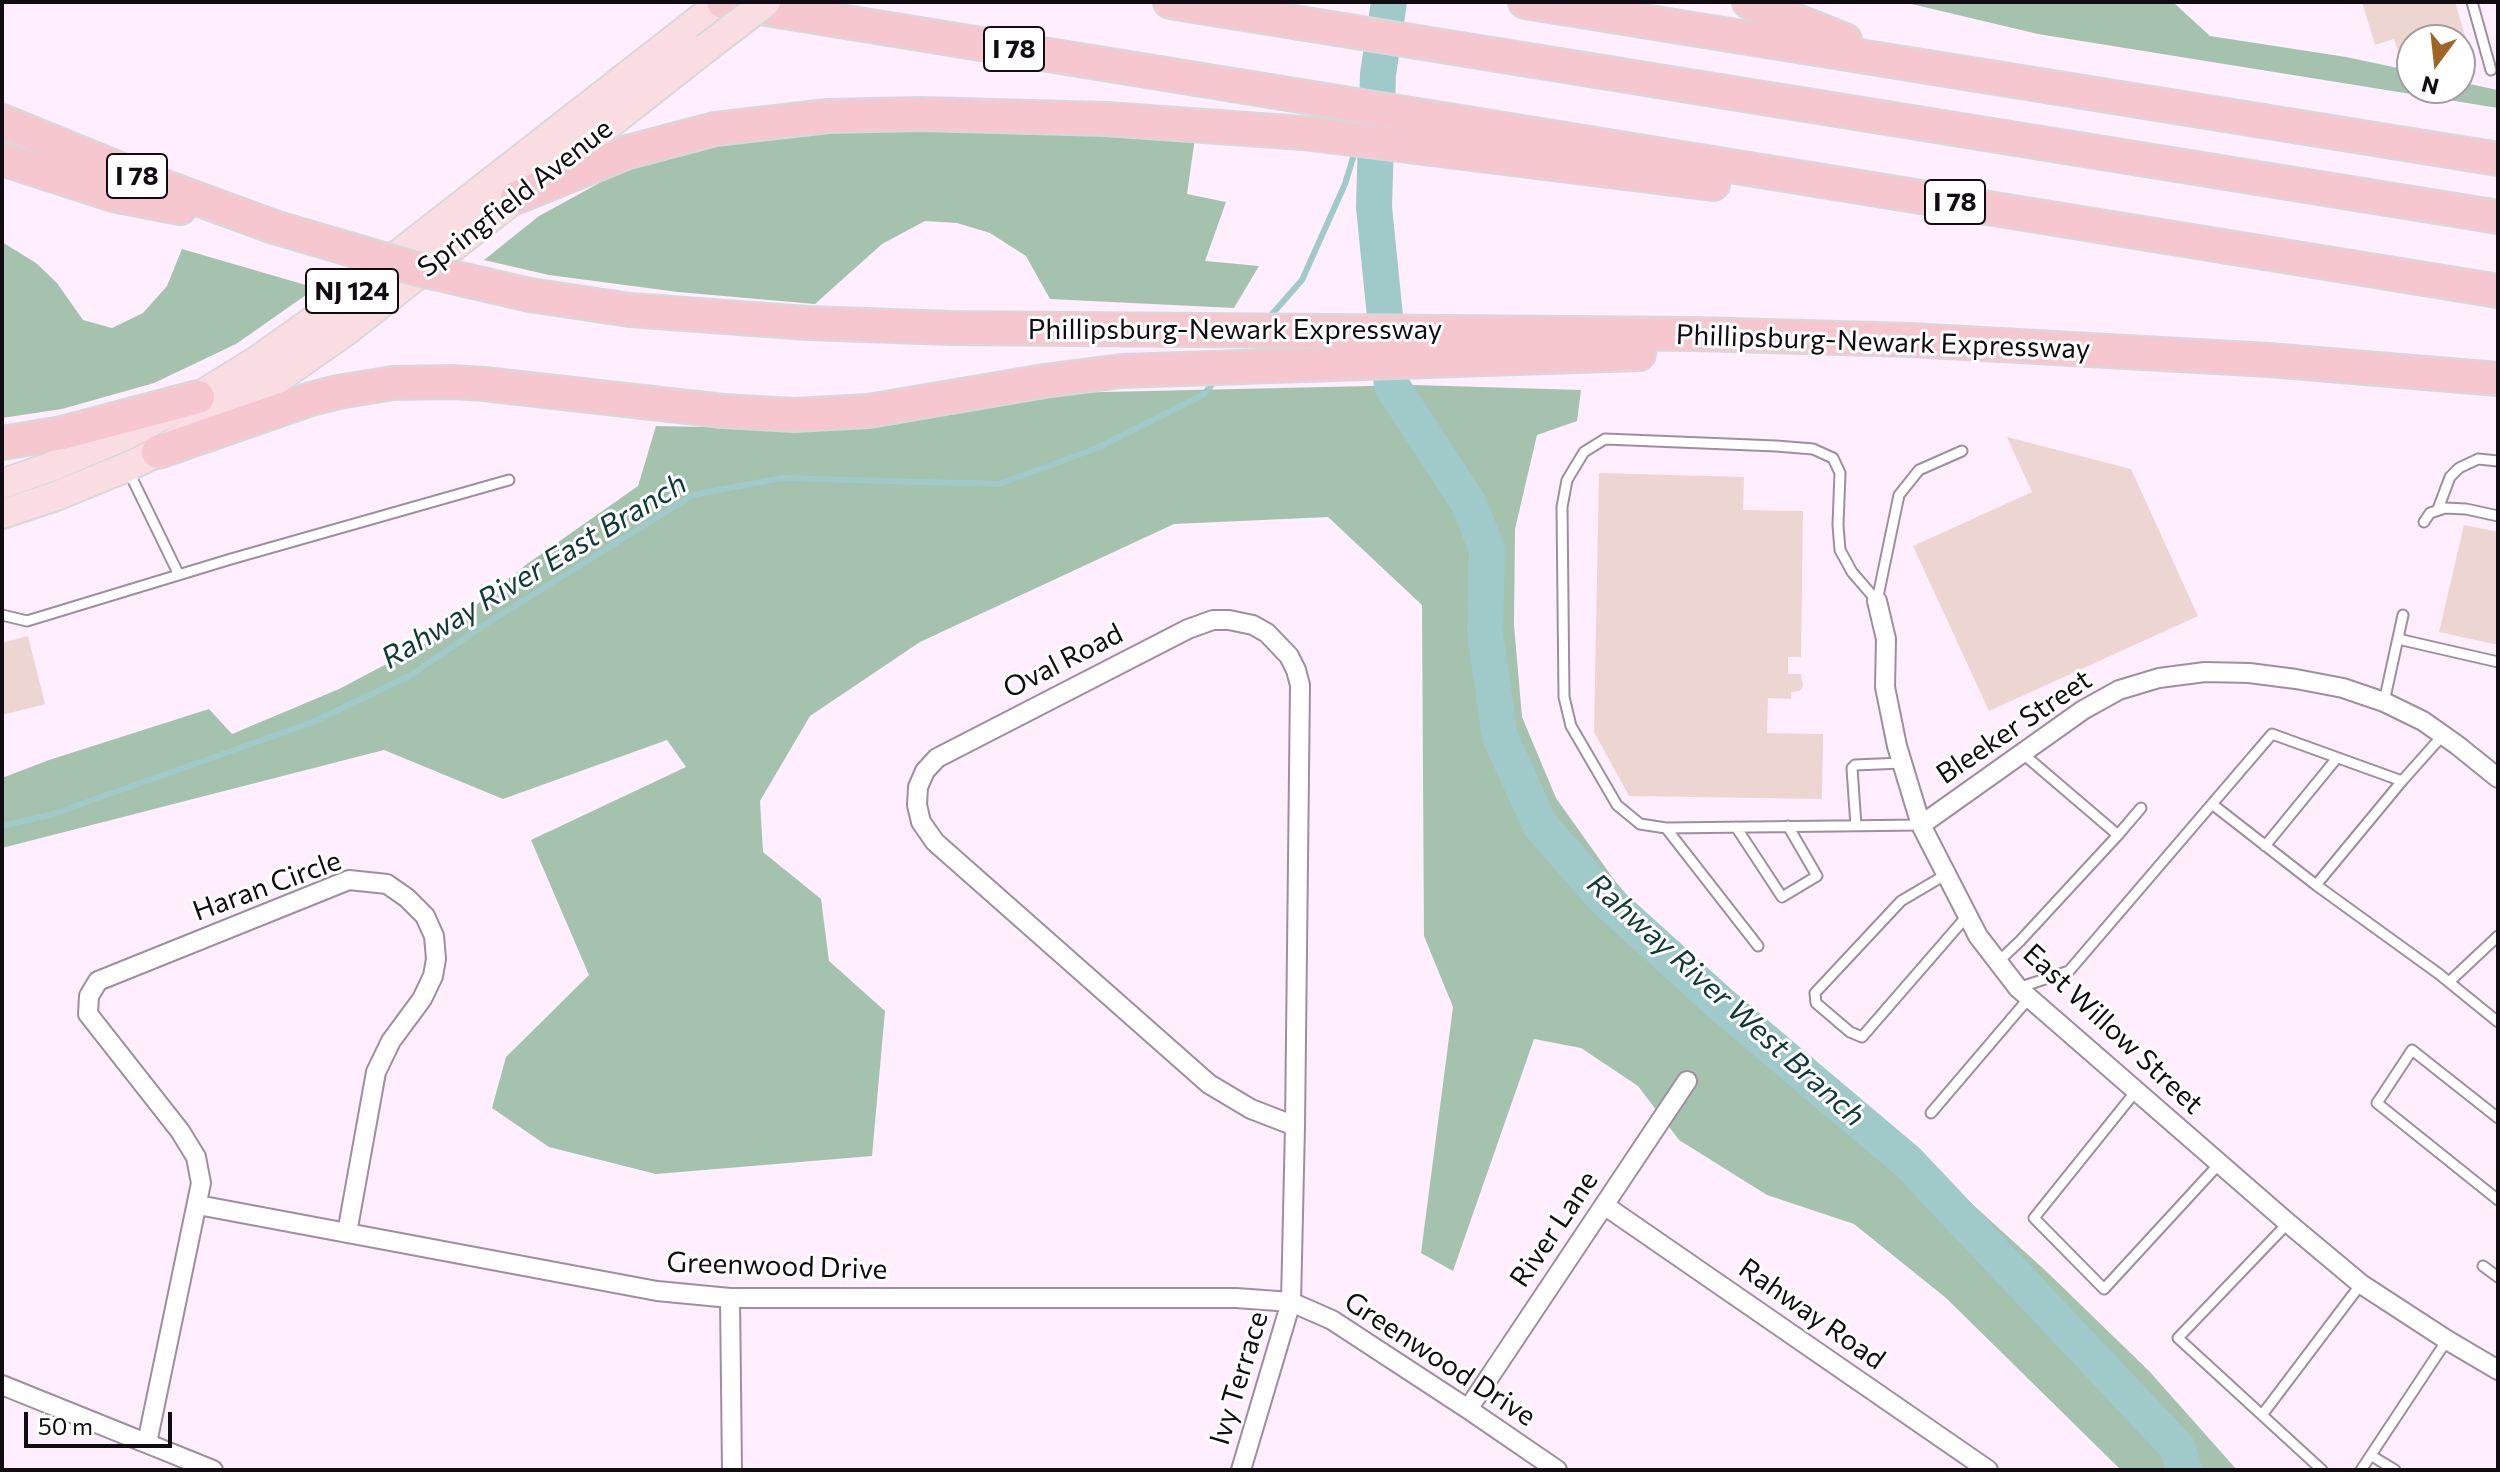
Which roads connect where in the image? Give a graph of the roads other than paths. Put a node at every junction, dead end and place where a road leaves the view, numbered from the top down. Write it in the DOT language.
graph roads {
  1 [pos="722,2"];
  2 [pos="766,2"];
  3 [pos="1170,2"];
  4 [pos="1525,2"];
  5 [pos="1749,2"];
  6 [pos="2472,2"];
  7 [pos="1900,61"];
  8 [pos="2491,70"];
  9 [pos="2,121"];
  10 [pos="1409,130"];
  11 [pos="2,159"];
  12 [pos="2498,159"];
  13 [pos="517,197"];
  14 [pos="2498,217"];
  15 [pos="274,227"];
  16 [pos="2498,291"];
  17 [pos="1408,346"];
  18 [pos="2498,379"];
  19 [pos="198,397"];
  20 [pos="2,443"];
  21 [pos="1962,451"];
  22 [pos="158,452"];
  23 [pos="2498,461"];
  24 [pos="127,467"];
  25 [pos="509,480"];
  26 [pos="2,484"];
  27 [pos="2438,509"];
  28 [pos="2,514"];
  29 [pos="2498,516"];
  30 [pos="2424,522"];
  31 [pos="179,575"];
  32 [pos="1877,601"];
  33 [pos="2,615"];
  34 [pos="2403,615"];
  35 [pos="2398,639"];
  36 [pos="2498,662"];
  37 [pos="2384,702"];
  38 [pos="2443,735"];
  39 [pos="2022,753"];
  40 [pos="2337,758"];
  41 [pos="1902,763"];
  42 [pos="2498,778"];
  43 [pos="2402,781"];
  44 [pos="2212,804"];
  45 [pos="2141,808"];
  46 [pos="1921,825"];
  47 [pos="1788,826"];
  48 [pos="1856,826"];
  49 [pos="1736,827"];
  50 [pos="1666,828"];
  51 [pos="2118,835"];
  52 [pos="2265,846"];
  53 [pos="1945,875"];
  54 [pos="2316,885"];
  55 [pos="1967,916"];
  56 [pos="2498,936"];
  57 [pos="1758,946"];
  58 [pos="1998,962"];
  59 [pos="2449,982"];
  60 [pos="2024,993"];
  61 [pos="2498,1022"];
  62 [pos="1687,1081"];
  63 [pos="2136,1091"];
  64 [pos="1931,1113"];
  65 [pos="2498,1118"];
  66 [pos="1295,1126"];
  67 [pos="2219,1164"];
  68 [pos="2498,1200"];
  69 [pos="198,1205"];
  70 [pos="1604,1205"];
  71 [pos="2288,1223"];
  72 [pos="347,1233"];
  73 [pos="2483,1266"];
  74 [pos="2498,1277"];
  75 [pos="2361,1284"];
  76 [pos="730,1298"];
  77 [pos="1291,1302"];
  78 [pos="2447,1340"];
  79 [pos="2498,1370"];
  80 [pos="2,1385"];
  81 [pos="1468,1409"];
  82 [pos="2262,1415"];
  83 [pos="147,1443"];
  84 [pos="2372,1456"];
  85 [pos="213,1470"];
  86 [pos="732,1470"];
  87 [pos="1241,1470"];
  88 [pos="1557,1470"];
  89 [pos="1988,1470"];
  90 [pos="2322,1470"];
  91 [pos="2361,1470"];
  92 [pos="2395,1470"];
  1 -- 10 [label="highway, I 78"];
  1 -- 19 [label="main road, Springfield Avenue / NJ 124"];
  2 -- 13 [label="main road, Springfield Avenue / NJ 124, bridge"];
  3 -- 14 [label="highway"];
  4 -- 7 [label="highway"];
  5 -- 7 [label="highway"];
  6 -- 8 [label="lane"];
  7 -- 12 [label="highway"];
  9 -- 15 [label="highway, Phillipsburg-Newark Expressway / I 78"];
  10 -- 13 [label="highway"];
  10 -- 16 [label="highway, I 78"];
  11 -- 15 [label="highway"];
  13 -- 22 [label="main road, Springfield Avenue / NJ 124"];
  15 -- 17 [label="highway, Phillipsburg-Newark Expressway / I 78, bridge"];
  17 -- 18 [label="highway, Phillipsburg-Newark Expressway"];
  17 -- 22 [label="highway"];
  19 -- 20 [label="highway"];
  19 -- 26 [label="main road, Springfield Avenue / NJ 124"];
  21 -- 32 [label="lane"];
  22 -- 24 [label="main road, Springfield Avenue / NJ 124"];
  23 -- 27 [label="lane"];
  24 -- 28 [label="main road, Springfield Avenue / NJ 124"];
  24 -- 31 [label="lane"];
  25 -- 31 [label="lane"];
  27 -- 29 [label="lane"];
  27 -- 30 [label="lane"];
  31 -- 33 [label="lane"];
  32 -- 41 [label="street, East Willow Street"];
  32 -- 50 [label="lane"];
  34 -- 35 [label="lane"];
  35 -- 36 [label="lane"];
  35 -- 37 [label="lane"];
  37 -- 38 [label="street, Bleeker Street"];
  37 -- 39 [label="street, Bleeker Street"];
  38 -- 42 [label="street, Bleeker Street"];
  38 -- 43 [label="lane"];
  39 -- 46 [label="street, Bleeker Street"];
  39 -- 51 [label="lane"];
  40 -- 43 [label="lane"];
  40 -- 44 [label="lane"];
  40 -- 52 [label="lane"];
  41 -- 46 [label="street, East Willow Street"];
  41 -- 48 [label="lane"];
  43 -- 54 [label="lane"];
  44 -- 52 [label="lane"];
  44 -- 60 [label="lane"];
  45 -- 51 [label="lane"];
  46 -- 48 [label="lane"];
  46 -- 53 [label="street, East Willow Street"];
  47 -- 48 [label="lane"];
  47 -- 49 [label="lane"];
  47 -- 49 [label="lane"];
  49 -- 50 [label="lane"];
  50 -- 57 [label="lane"];
  51 -- 58 [label="lane"];
  52 -- 54 [label="lane"];
  53 -- 55 [label="street, East Willow Street"];
  53 -- 55 [label="lane"];
  54 -- 59 [label="lane"];
  55 -- 58 [label="street, East Willow Street"];
  56 -- 59 [label="lane"];
  58 -- 60 [label="street, East Willow Street"];
  59 -- 61 [label="lane"];
  60 -- 63 [label="street, East Willow Street"];
  60 -- 64 [label="lane"];
  62 -- 70 [label="street, River Lane"];
  63 -- 67 [label="street, East Willow Street"];
  63 -- 67 [label="lane"];
  65 -- 68 [label="lane"];
  66 -- 66 [label="street, Oval Road"];
  66 -- 77 [label="street, Oval Road"];
  67 -- 71 [label="street, East Willow Street"];
  69 -- 72 [label="street, Greenwood Drive"];
  69 -- 72 [label="street, Haran Circle"];
  69 -- 83 [label="street"];
  70 -- 81 [label="street, River Lane"];
  70 -- 89 [label="street, Rahway Road"];
  71 -- 75 [label="street, East Willow Street"];
  71 -- 82 [label="lane"];
  72 -- 76 [label="street, Greenwood Drive"];
  73 -- 74 [label="lane"];
  75 -- 78 [label="street, East Willow Street"];
  75 -- 82 [label="lane"];
  76 -- 77 [label="street, Greenwood Drive"];
  76 -- 86 [label="street"];
  77 -- 81 [label="street, Greenwood Drive"];
  77 -- 87 [label="street, Ivy Terrace"];
  78 -- 79 [label="street, East Willow Street"];
  78 -- 84 [label="lane"];
  80 -- 83 [label="street"];
  81 -- 88 [label="street, Greenwood Drive"];
  82 -- 90 [label="lane"];
  83 -- 85 [label="street"];
  84 -- 91 [label="lane"];
  84 -- 92 [label="lane"];
}
